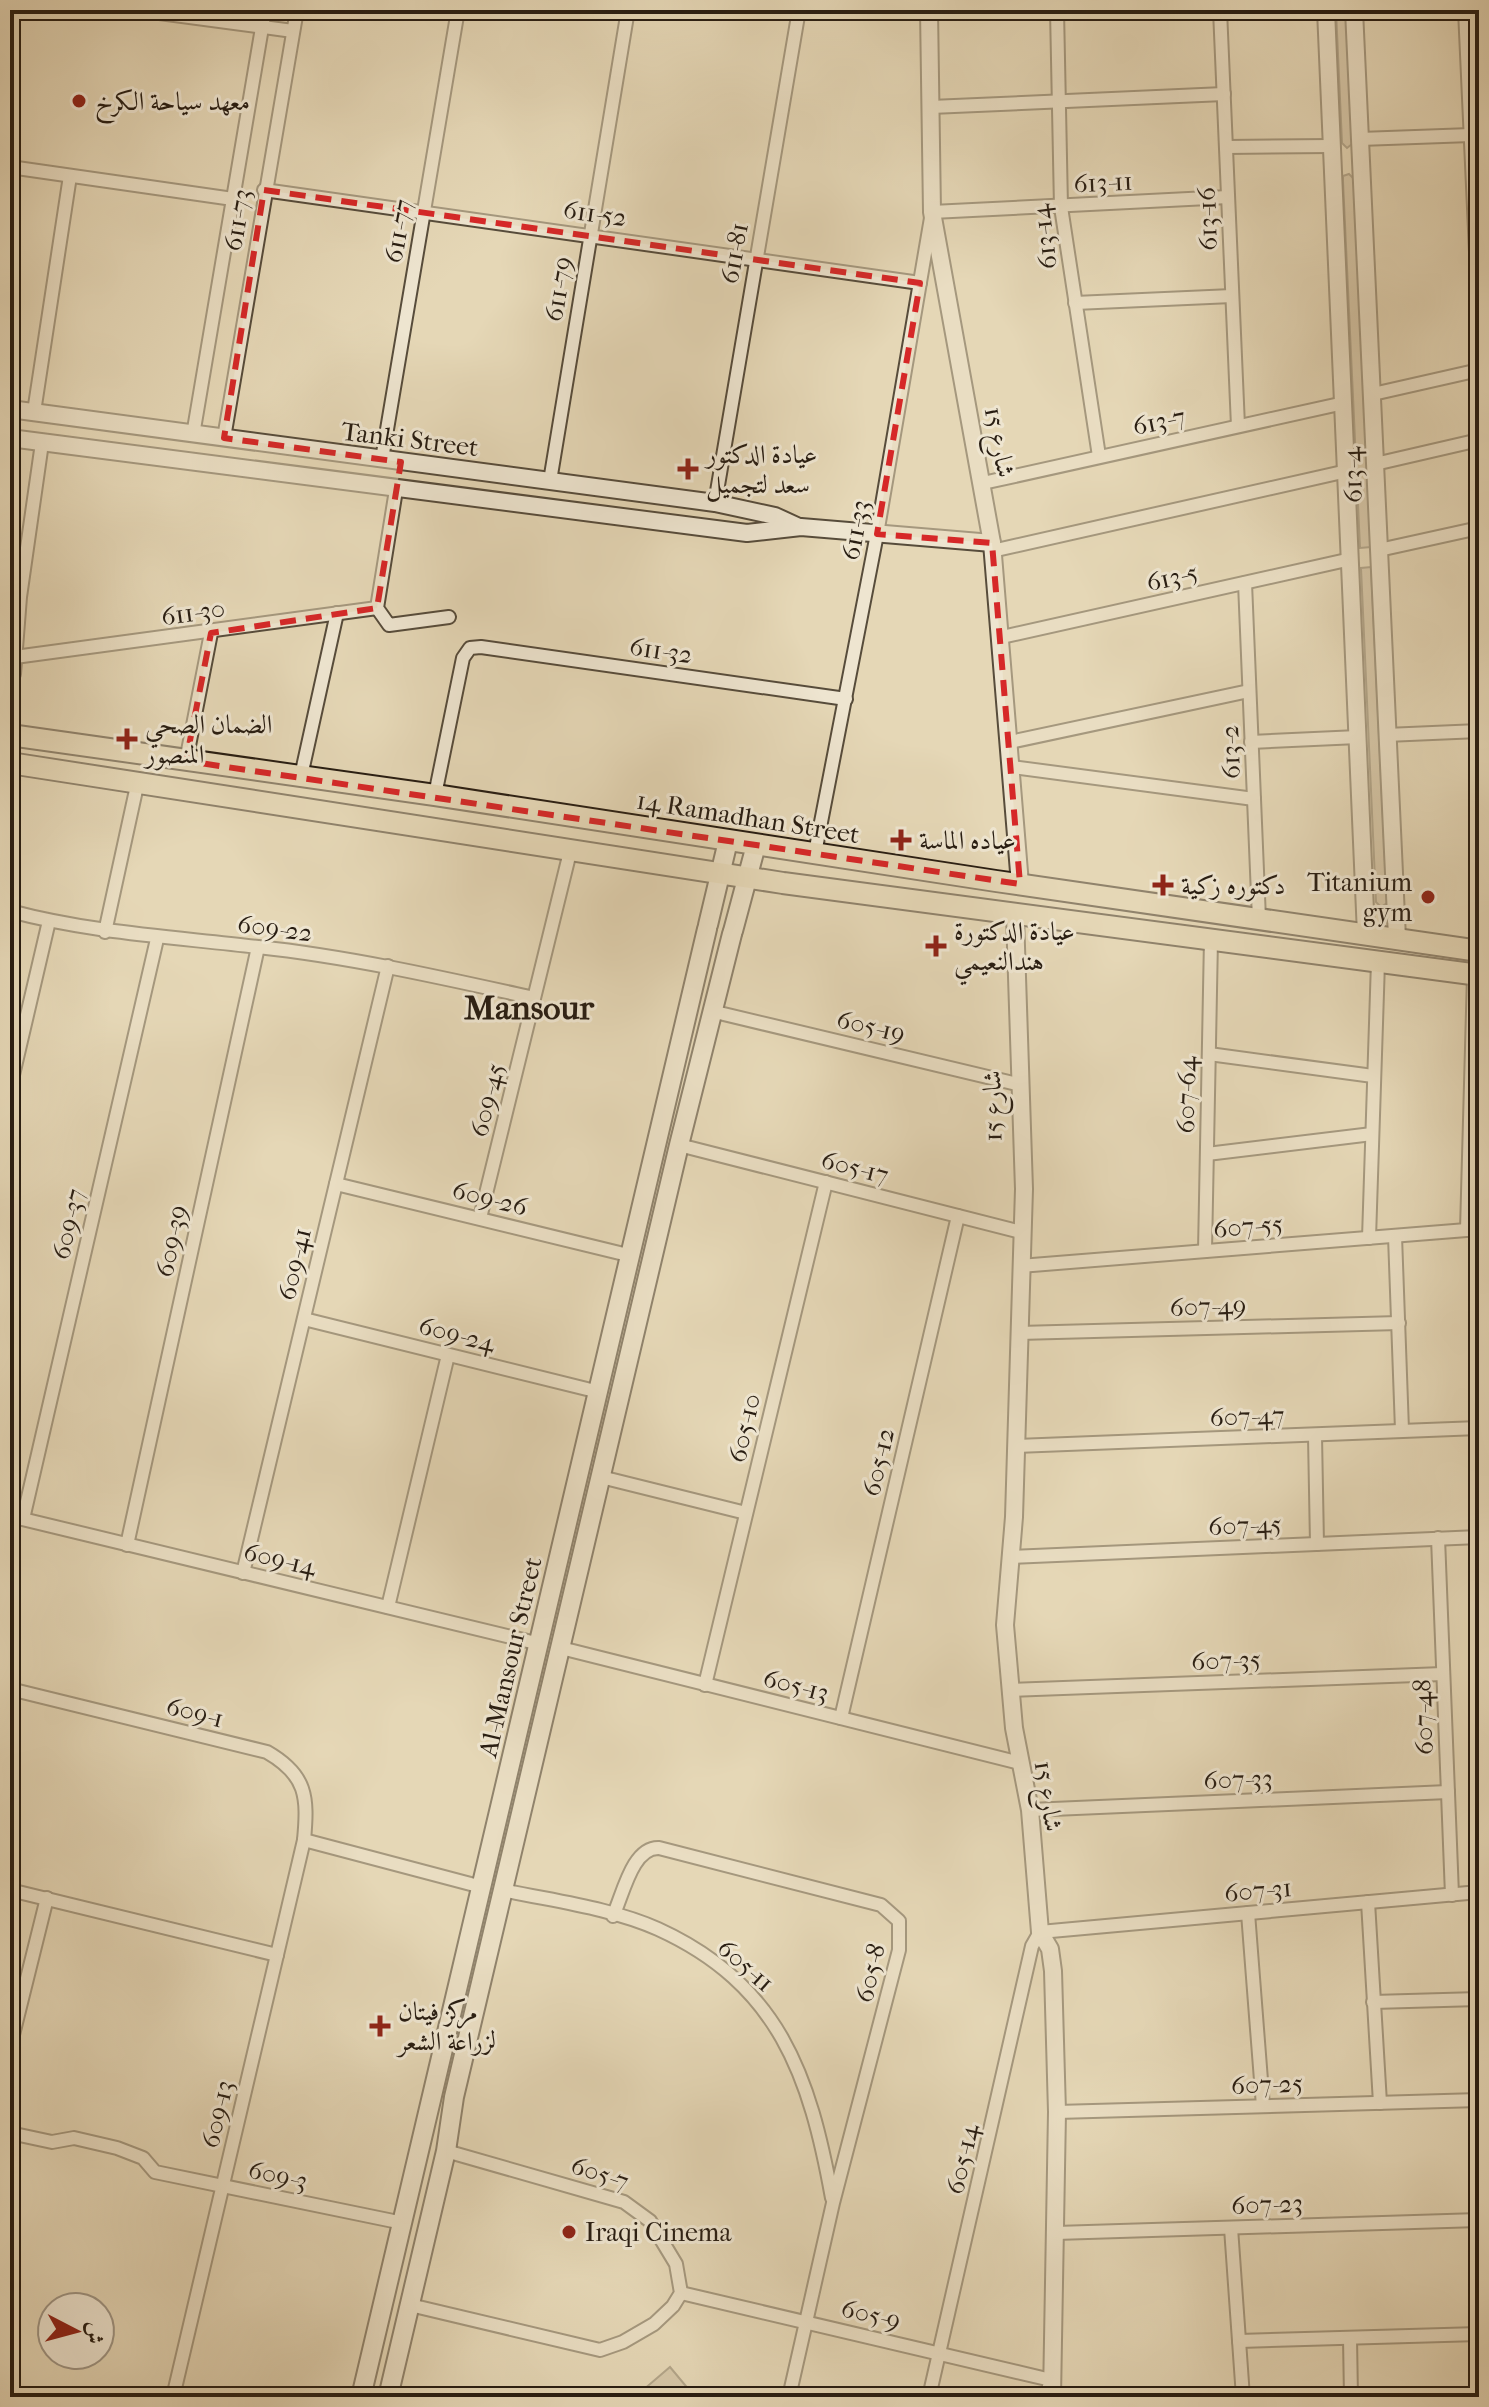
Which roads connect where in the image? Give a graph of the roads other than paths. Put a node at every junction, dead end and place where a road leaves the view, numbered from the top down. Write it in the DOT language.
graph roads {
  1 [pos="137,10"];
  2 [pos="265,10"];
  3 [pos="297,10"];
  4 [pos="458,10"];
  5 [pos="628,10"];
  6 [pos="799,10"];
  7 [pos="929,10"];
  8 [pos="1057,10"];
  9 [pos="1220,10"];
  10 [pos="1326,10"];
  11 [pos="1354,10"];
  12 [pos="1465,10"];
  13 [pos="262,27"];
  14 [pos="293,31"];
  15 [pos="1224,94"];
  16 [pos="1058,100"];
  17 [pos="931,107"];
  18 [pos="1471,135"];
  19 [pos="1360,139"];
  20 [pos="1226,147"];
  21 [pos="1332,151"];
  22 [pos="1361,157"];
  23 [pos="10,167"];
  24 [pos="70,176"];
  25 [pos="264,190"];
  26 [pos="1228,197"];
  27 [pos="233,199"];
  28 [pos="1061,207"];
  29 [pos="932,212"];
  30 [pos="423,213"];
  31 [pos="589,235"];
  32 [pos="755,258"];
  33 [pos="1478,263"];
  34 [pos="920,283"];
  35 [pos="1232,296"];
  36 [pos="1075,303"];
  37 [pos="1479,318"];
  38 [pos="1479,370"];
  39 [pos="1373,394"];
  40 [pos="1344,403"];
  41 [pos="10,409"];
  42 [pos="34,412"];
  43 [pos="1238,426"];
  44 [pos="193,435"];
  45 [pos="10,438"];
  46 [pos="224,438"];
  47 [pos="1479,440"];
  48 [pos="42,443"];
  49 [pos="1099,456"];
  50 [pos="382,459"];
  51 [pos="1375,464"];
  52 [pos="1347,471"];
  53 [pos="550,481"];
  54 [pos="983,483"];
  55 [pos="598,488"];
  56 [pos="396,490"];
  57 [pos="715,503"];
  58 [pos="594,514"];
  59 [pos="801,527"];
  60 [pos="1479,528"];
  61 [pos="877,534"];
  62 [pos="992,547"];
  63 [pos="1379,550"];
  64 [pos="1351,559"];
  65 [pos="1245,583"];
  66 [pos="15,597"];
  67 [pos="377,608"];
  68 [pos="337,613"];
  69 [pos="449,617"];
  70 [pos="211,633"];
  71 [pos="1002,637"];
  72 [pos="15,657"];
  73 [pos="10,679"];
  74 [pos="1249,691"];
  75 [pos="846,699"];
  76 [pos="1479,731"];
  77 [pos="10,735"];
  78 [pos="1386,735"];
  79 [pos="1358,737"];
  80 [pos="1010,742"];
  81 [pos="1251,742"];
  82 [pos="186,761"];
  83 [pos="10,763"];
  84 [pos="1012,767"];
  85 [pos="301,776"];
  86 [pos="138,781"];
  87 [pos="435,795"];
  88 [pos="1254,799"];
  89 [pos="728,841"];
  90 [pos="756,845"];
  91 [pos="570,852"];
  92 [pos="815,853"];
  93 [pos="720,873"];
  94 [pos="748,877"];
  95 [pos="1020,884"];
  96 [pos="10,911"];
  97 [pos="1013,916"];
  98 [pos="1259,919"];
  99 [pos="49,921"];
  100 [pos="105,932"];
  101 [pos="1366,934"];
  102 [pos="1397,938"];
  103 [pos="157,939"];
  104 [pos="1211,939"];
  105 [pos="258,947"];
  106 [pos="1479,951"];
  107 [pos="1378,962"];
  108 [pos="388,966"];
  109 [pos="1477,975"];
  110 [pos="534,998"];
  111 [pos="711,1011"];
  112 [pos="1209,1054"];
  113 [pos="1373,1076"];
  114 [pos="1018,1084"];
  115 [pos="10,1088"];
  116 [pos="1372,1134"];
  117 [pos="679,1145"];
  118 [pos="1207,1154"];
  119 [pos="826,1182"];
  120 [pos="336,1184"];
  121 [pos="958,1216"];
  122 [pos="480,1218"];
  123 [pos="1473,1229"];
  124 [pos="1021,1232"];
  125 [pos="1395,1236"];
  126 [pos="1369,1238"];
  127 [pos="1205,1251"];
  128 [pos="632,1256"];
  129 [pos="1020,1266"];
  130 [pos="304,1319"];
  131 [pos="1399,1323"];
  132 [pos="1019,1333"];
  133 [pos="448,1355"];
  134 [pos="599,1392"];
  135 [pos="1479,1428"];
  136 [pos="1402,1430"];
  137 [pos="1315,1436"];
  138 [pos="1016,1446"];
  139 [pos="601,1477"];
  140 [pos="746,1513"];
  141 [pos="16,1518"];
  142 [pos="1479,1537"];
  143 [pos="1438,1538"];
  144 [pos="1317,1544"];
  145 [pos="127,1545"];
  146 [pos="1012,1557"];
  147 [pos="243,1573"];
  148 [pos="388,1607"];
  149 [pos="540,1644"];
  150 [pos="561,1648"];
  151 [pos="1443,1674"];
  152 [pos="705,1685"];
  153 [pos="10,1689"];
  154 [pos="1011,1690"];
  155 [pos="841,1718"];
  156 [pos="1020,1763"];
  157 [pos="1448,1792"];
  158 [pos="1030,1810"];
  159 [pos="304,1840"];
  160 [pos="482,1887"];
  161 [pos="10,1890"];
  162 [pos="503,1890"];
  163 [pos="1479,1892"];
  164 [pos="1452,1895"];
  165 [pos="47,1898"];
  166 [pos="1368,1902"];
  167 [pos="1248,1913"];
  168 [pos="613,1916"];
  169 [pos="1040,1932"];
  170 [pos="277,1955"];
  171 [pos="1479,1999"];
  172 [pos="1373,2002"];
  173 [pos="10,2047"];
  174 [pos="1479,2100"];
  175 [pos="1380,2103"];
  176 [pos="1263,2106"];
  177 [pos="1057,2112"];
  178 [pos="10,2133"];
  179 [pos="446,2151"];
  180 [pos="223,2186"];
  181 [pos="833,2203"];
  182 [pos="1479,2220"];
  183 [pos="403,2223"];
  184 [pos="1231,2228"];
  185 [pos="1056,2233"];
  186 [pos="681,2293"];
  187 [pos="410,2305"];
  188 [pos="807,2322"];
  189 [pos="1479,2334"];
  190 [pos="1350,2338"];
  191 [pos="1239,2341"];
  192 [pos="939,2354"];
  193 [pos="1050,2391"];
  194 [pos="173,2397"];
  195 [pos="361,2397"];
  196 [pos="388,2397"];
  197 [pos="789,2397"];
  198 [pos="929,2397"];
  199 [pos="1243,2397"];
  200 [pos="1351,2397"];
  1 -- 13 [label="street"];
  2 -- 13 [label="street, 611-73"];
  3 -- 14 [label="street, 611-73"];
  4 -- 30 [label="street, 611-77"];
  5 -- 31 [label="street, 611-79"];
  6 -- 32 [label="street, 611-81"];
  7 -- 17 [label="street, شارع 15"];
  8 -- 16 [label="street, 613-14"];
  9 -- 15 [label="street, 613-16"];
  10 -- 21 [label="street, 613-4"];
  11 -- 19 [label="street, 613-4"];
  12 -- 18 [label="street"];
  13 -- 14 [label="street"];
  13 -- 27 [label="street, 611-73"];
  14 -- 25 [label="street, 611-73"];
  15 -- 16 [label="street"];
  15 -- 20 [label="street, 613-16"];
  16 -- 17 [label="street"];
  16 -- 28 [label="street, 613-14"];
  17 -- 29 [label="street, شارع 15"];
  18 -- 19 [label="street"];
  18 -- 33 [label="street"];
  19 -- 22 [label="street, 613-4"];
  20 -- 21 [label="street"];
  20 -- 26 [label="street, 613-16"];
  21 -- 22 [label="street"];
  21 -- 40 [label="street, 613-4"];
  22 -- 39 [label="street, 613-4"];
  23 -- 24 [label="street"];
  24 -- 27 [label="street"];
  24 -- 42 [label="street"];
  25 -- 30 [label="street, 611-52"];
  25 -- 46 [label="street, 611-73"];
  26 -- 28 [label="street, 613-11"];
  26 -- 35 [label="street, 613-16"];
  27 -- 44 [label="street, 611-73"];
  28 -- 29 [label="street, 613-11"];
  28 -- 36 [label="street, 613-14"];
  29 -- 34 [label="street, 611-33"];
  29 -- 54 [label="street, شارع 15"];
  30 -- 31 [label="street, 611-52"];
  30 -- 50 [label="street, 611-77"];
  31 -- 32 [label="street, 611-52"];
  31 -- 53 [label="street, 611-79"];
  32 -- 34 [label="street, 611-52"];
  32 -- 57 [label="street, 611-81"];
  33 -- 37 [label="street"];
  34 -- 61 [label="street, 611-33"];
  35 -- 36 [label="street"];
  35 -- 43 [label="street, 613-16"];
  36 -- 49 [label="street, 613-14"];
  38 -- 39 [label="street"];
  39 -- 51 [label="street, 613-4"];
  40 -- 43 [label="street, 613-7"];
  40 -- 52 [label="street, 613-4"];
  41 -- 42 [label="street, Tanki Street"];
  42 -- 44 [label="street, Tanki Street"];
  43 -- 49 [label="street, 613-7"];
  44 -- 46 [label="street, Tanki Street"];
  45 -- 48 [label="street, Tanki Street"];
  46 -- 50 [label="street, Tanki Street"];
  47 -- 51 [label="street"];
  48 -- 56 [label="street, Tanki Street"];
  48 -- 66 [label="street"];
  49 -- 54 [label="street, 613-7"];
  50 -- 53 [label="street, Tanki Street"];
  51 -- 63 [label="street, 613-4"];
  52 -- 62 [label="street"];
  52 -- 64 [label="street, 613-4"];
  53 -- 55 [label="street, Tanki Street"];
  54 -- 62 [label="street, شارع 15"];
  55 -- 57 [label="street, Tanki Street"];
  55 -- 58 [label="street"];
  56 -- 58 [label="street, Tanki Street"];
  56 -- 67 [label="street"];
  57 -- 59 [label="street, Tanki Street"];
  58 -- 59 [label="street, Tanki Street"];
  59 -- 61 [label="street, Tanki Street"];
  60 -- 63 [label="street"];
  61 -- 62 [label="street, Tanki Street"];
  61 -- 75 [label="street, 611-33"];
  62 -- 71 [label="street, شارع 15"];
  63 -- 78 [label="street, 613-4"];
  64 -- 65 [label="street, 613-5"];
  64 -- 79 [label="street, 613-4"];
  65 -- 71 [label="street, 613-5"];
  65 -- 74 [label="street, 613-2"];
  66 -- 72 [label="street"];
  67 -- 68 [label="street, 611-30"];
  67 -- 69 [label="street"];
  68 -- 70 [label="street, 611-30"];
  68 -- 85 [label="street"];
  70 -- 72 [label="street, 611-30"];
  70 -- 82 [label="street"];
  71 -- 80 [label="street, شارع 15"];
  72 -- 73 [label="street"];
  74 -- 80 [label="street"];
  74 -- 81 [label="street, 613-2"];
  75 -- 87 [label="street, 611-32"];
  75 -- 92 [label="street, 611-33"];
  76 -- 78 [label="street"];
  77 -- 82 [label="main road, 14 Ramadhan Street"];
  78 -- 102 [label="street, 613-4"];
  79 -- 81 [label="street"];
  79 -- 101 [label="street, 613-4"];
  80 -- 84 [label="street, شارع 15"];
  81 -- 88 [label="street, 613-2"];
  82 -- 85 [label="main road, 14 Ramadhan Street"];
  83 -- 86 [label="main road"];
  84 -- 88 [label="street"];
  84 -- 95 [label="street, شارع 15"];
  85 -- 87 [label="main road, 14 Ramadhan Street"];
  86 -- 91 [label="main road"];
  86 -- 100 [label="street"];
  87 -- 89 [label="main road, 14 Ramadhan Street"];
  88 -- 98 [label="street, 613-2"];
  89 -- 90 [label="main road, 14 Ramadhan Street"];
  89 -- 93 [label="main road, Al-Mansour Street"];
  90 -- 92 [label="main road, 14 Ramadhan Street"];
  90 -- 94 [label="main road, Al-Mansour Street"];
  91 -- 93 [label="main road"];
  91 -- 110 [label="street, 609-45"];
  92 -- 95 [label="main road, 14 Ramadhan Street"];
  93 -- 94 [label="main road"];
  93 -- 128 [label="main road, Al-Mansour Street"];
  94 -- 97 [label="main road"];
  94 -- 111 [label="main road, Al-Mansour Street"];
  95 -- 98 [label="main road, 14 Ramadhan Street"];
  96 -- 99 [label="street, 609-22"];
  97 -- 104 [label="main road"];
  97 -- 114 [label="street, شارع 15"];
  98 -- 101 [label="main road, 14 Ramadhan Street"];
  99 -- 100 [label="street, 609-22"];
  99 -- 115 [label="street"];
  100 -- 103 [label="street, 609-22"];
  101 -- 102 [label="main road, 14 Ramadhan Street"];
  102 -- 106 [label="main road, 14 Ramadhan Street"];
  103 -- 105 [label="street, 609-22"];
  103 -- 141 [label="street, 609-37"];
  104 -- 107 [label="main road"];
  104 -- 112 [label="street, 607-64"];
  105 -- 108 [label="street, 609-22"];
  105 -- 145 [label="street, 609-39"];
  107 -- 109 [label="main road"];
  107 -- 113 [label="street"];
  108 -- 110 [label="street, 609-22"];
  108 -- 120 [label="street, 609-41"];
  109 -- 123 [label="street"];
  110 -- 122 [label="street, 609-45"];
  111 -- 114 [label="street, 605-19"];
  111 -- 117 [label="main road, Al-Mansour Street"];
  112 -- 113 [label="street"];
  112 -- 118 [label="street, 607-64"];
  113 -- 116 [label="street"];
  114 -- 124 [label="street, شارع 15"];
  116 -- 118 [label="street"];
  116 -- 126 [label="street"];
  117 -- 119 [label="street, 605-17"];
  117 -- 139 [label="main road, Al-Mansour Street"];
  118 -- 127 [label="street, 607-64"];
  119 -- 121 [label="street, 605-17"];
  119 -- 140 [label="street, 605-10"];
  120 -- 122 [label="street, 609-26"];
  120 -- 130 [label="street, 609-41"];
  121 -- 124 [label="street, 605-17"];
  121 -- 155 [label="street, 605-12"];
  122 -- 128 [label="street, 609-26"];
  123 -- 125 [label="street, 607-55"];
  124 -- 129 [label="street, شارع 15"];
  125 -- 126 [label="street, 607-55"];
  125 -- 131 [label="street"];
  126 -- 127 [label="street, 607-55"];
  127 -- 129 [label="street, 607-55"];
  128 -- 134 [label="main road, Al-Mansour Street"];
  129 -- 132 [label="street, شارع 15"];
  130 -- 133 [label="street, 609-24"];
  130 -- 147 [label="street, 609-41"];
  131 -- 132 [label="street, 607-49"];
  131 -- 136 [label="street"];
  132 -- 138 [label="street, شارع 15"];
  133 -- 134 [label="street, 609-24"];
  133 -- 148 [label="street"];
  134 -- 149 [label="main road, Al-Mansour Street"];
  135 -- 136 [label="street, 607-47"];
  136 -- 137 [label="street, 607-47"];
  137 -- 138 [label="street, 607-47"];
  137 -- 144 [label="street"];
  138 -- 146 [label="street, شارع 15"];
  139 -- 140 [label="street"];
  139 -- 150 [label="main road, Al-Mansour Street"];
  140 -- 152 [label="street, 605-10"];
  141 -- 145 [label="street, 609-14"];
  142 -- 143 [label="street, 607-45"];
  143 -- 144 [label="street, 607-45"];
  143 -- 151 [label="street, 607-48"];
  144 -- 146 [label="street, 607-45"];
  145 -- 147 [label="street, 609-14"];
  146 -- 154 [label="street, شارع 15"];
  147 -- 148 [label="street, 609-14"];
  148 -- 149 [label="street, 609-14"];
  149 -- 160 [label="main road, Al-Mansour Street"];
  150 -- 152 [label="street, 605-13"];
  150 -- 162 [label="main road, Al-Mansour Street"];
  151 -- 154 [label="street, 607-35"];
  151 -- 157 [label="street, 607-48"];
  152 -- 155 [label="street, 605-13"];
  153 -- 159 [label="street, 609-1"];
  154 -- 156 [label="street, شارع 15"];
  155 -- 156 [label="street, 605-13"];
  156 -- 158 [label="street, شارع 15"];
  157 -- 158 [label="street, 607-33"];
  157 -- 164 [label="street, 607-48"];
  158 -- 169 [label="street, شارع 15"];
  159 -- 160 [label="street"];
  159 -- 170 [label="street, 609-13"];
  160 -- 183 [label="main road, Al-Mansour Street"];
  161 -- 165 [label="street"];
  162 -- 168 [label="street, 605-11"];
  162 -- 179 [label="main road, Al-Mansour Street"];
  163 -- 164 [label="street, 607-31"];
  164 -- 166 [label="street, 607-31"];
  165 -- 170 [label="street"];
  165 -- 173 [label="street"];
  166 -- 167 [label="street, 607-31"];
  166 -- 172 [label="street"];
  167 -- 169 [label="street, 607-31"];
  167 -- 176 [label="street"];
  168 -- 181 [label="street, 605-11"];
  168 -- 181 [label="street, 605-8"];
  169 -- 177 [label="street, شارع 15"];
  169 -- 192 [label="street, 605-14"];
  170 -- 180 [label="street, 609-13"];
  171 -- 172 [label="street"];
  172 -- 175 [label="street"];
  174 -- 175 [label="street, 607-25"];
  175 -- 176 [label="street, 607-25"];
  176 -- 177 [label="street, 607-25"];
  177 -- 185 [label="street, شارع 15"];
  178 -- 180 [label="street, 609-3"];
  179 -- 186 [label="street, 605-7"];
  179 -- 187 [label="main road, Al-Mansour Street"];
  180 -- 183 [label="street, 609-3"];
  180 -- 194 [label="street, 609-13"];
  181 -- 188 [label="street, 605-8"];
  182 -- 184 [label="street, 607-23"];
  183 -- 195 [label="main road, Al-Mansour Street"];
  184 -- 185 [label="street, 607-23"];
  184 -- 191 [label="street"];
  185 -- 193 [label="street, شارع 15"];
  186 -- 187 [label="street"];
  186 -- 188 [label="street, 605-9"];
  187 -- 196 [label="main road, Al-Mansour Street"];
  188 -- 192 [label="street, 605-9"];
  188 -- 197 [label="street, 605-8"];
  189 -- 190 [label="street"];
  190 -- 191 [label="street"];
  190 -- 200 [label="street"];
  191 -- 199 [label="street"];
  192 -- 193 [label="street, 605-9"];
  192 -- 198 [label="street, 605-14"];
}
